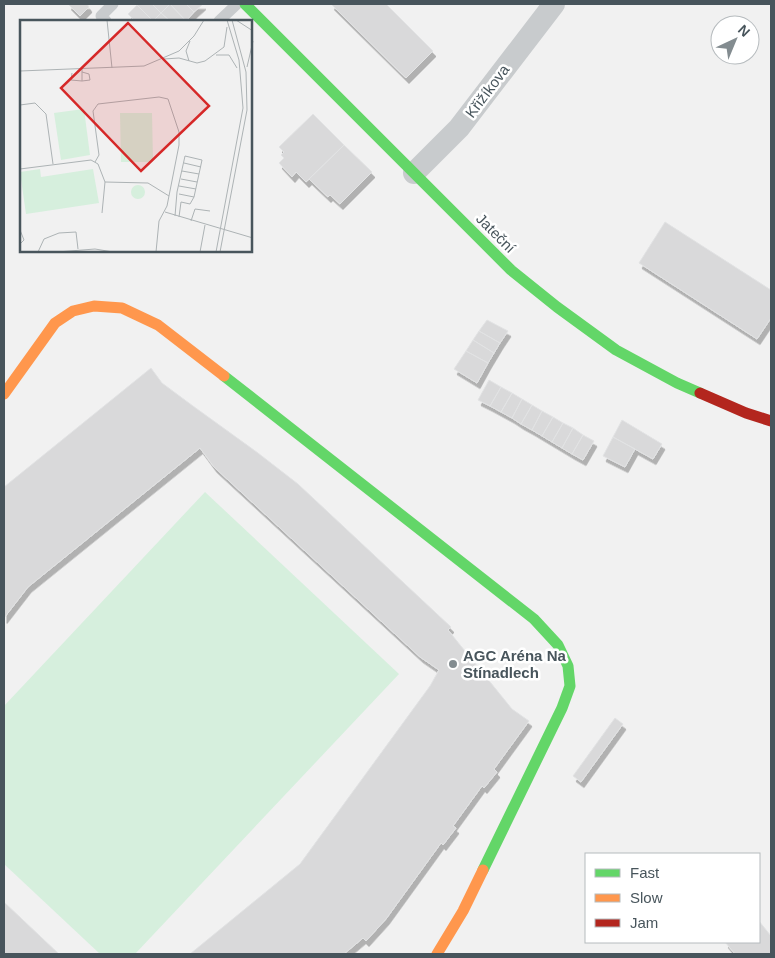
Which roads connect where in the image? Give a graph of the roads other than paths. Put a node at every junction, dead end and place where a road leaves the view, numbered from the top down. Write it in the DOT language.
graph roads {
  1 [pos="113,4"];
  2 [pos="237,4"];
  3 [pos="245,4"];
  4 [pos="554,4"];
  5 [pos="105,20"];
  6 [pos="220,20"];
  7 [pos="414,173"];
  8 [pos="4,394"];
  9 [pos="771,421"];
  10 [pos="437,954"];
  1 -- 5 [label="lane"];
  2 -- 6 [label="lane"];
  3 -- 7 [label="street, Jateční"];
  4 -- 7 [label="street, Křižíkova"];
  7 -- 9 [label="street, Jateční"];
  8 -- 10 [label="street"];
}
